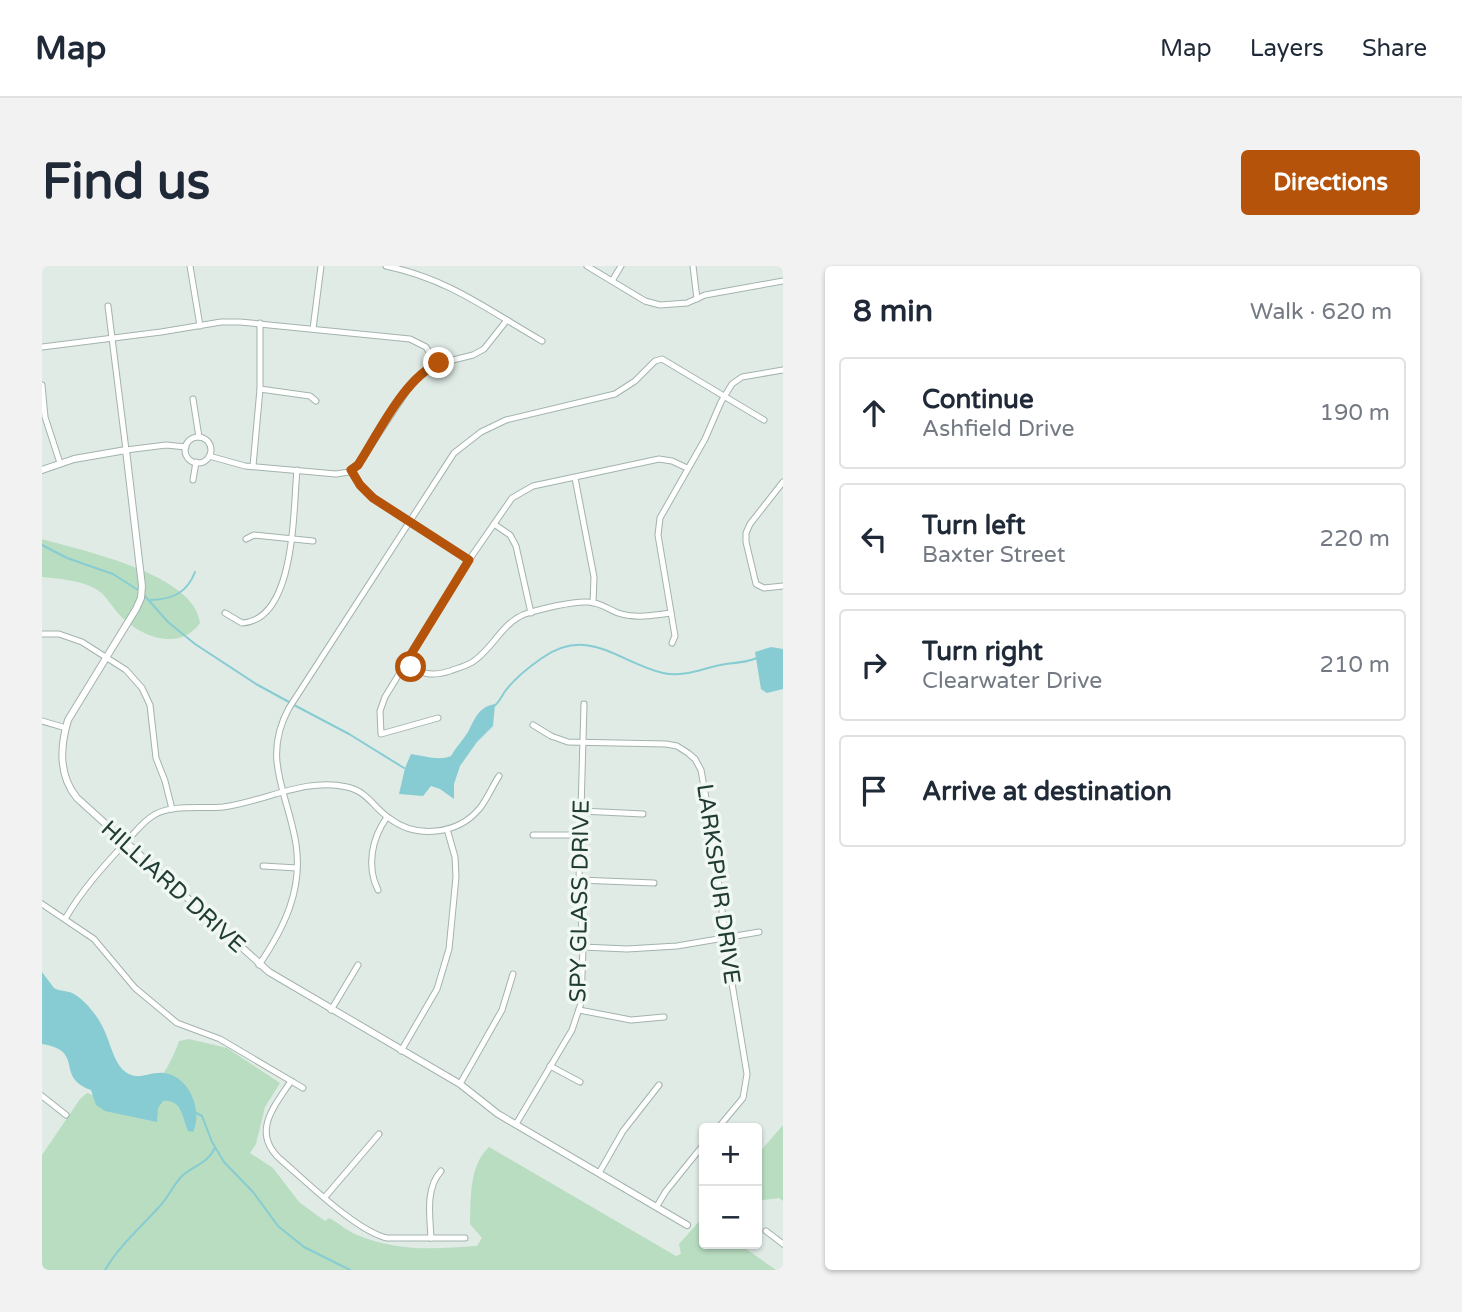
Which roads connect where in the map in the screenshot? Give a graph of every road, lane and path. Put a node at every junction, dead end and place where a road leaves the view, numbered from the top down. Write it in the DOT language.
graph roads {
  1 [pos="190,266"];
  2 [pos="321,266"];
  3 [pos="386,266"];
  4 [pos="587,266"];
  5 [pos="621,266"];
  6 [pos="693,266"];
  7 [pos="612,281"];
  8 [pos="783,281"];
  9 [pos="697,299"];
  10 [pos="108,306"];
  11 [pos="507,320"];
  12 [pos="260,323"];
  13 [pos="200,326"];
  14 [pos="313,329"];
  15 [pos="111,338"];
  16 [pos="542,341"];
  17 [pos="42,347"];
  18 [pos="436,364"];
  19 [pos="783,370"];
  20 [pos="42,385"];
  21 [pos="260,389"];
  22 [pos="725,396"];
  23 [pos="193,399"];
  24 [pos="316,401"];
  25 [pos="764,421"];
  26 [pos="199,437"];
  27 [pos="186,447"];
  28 [pos="125,450"];
  29 [pos="209,456"];
  30 [pos="196,462"];
  31 [pos="60,463"];
  32 [pos="253,466"];
  33 [pos="687,468"];
  34 [pos="42,470"];
  35 [pos="297,470"];
  36 [pos="351,470"];
  37 [pos="575,478"];
  38 [pos="193,480"];
  39 [pos="783,482"];
  40 [pos="409,520"];
  41 [pos="494,524"];
  42 [pos="290,538"];
  43 [pos="246,539"];
  44 [pos="313,541"];
  45 [pos="469,560"];
  46 [pos="783,586"];
  47 [pos="593,603"];
  48 [pos="671,612"];
  49 [pos="225,613"];
  50 [pos="531,613"];
  51 [pos="42,634"];
  52 [pos="672,643"];
  53 [pos="106,657"];
  54 [pos="405,664"];
  55 [pos="584,704"];
  56 [pos="438,719"];
  57 [pos="42,720"];
  58 [pos="533,725"];
  59 [pos="66,728"];
  60 [pos="583,741"];
  61 [pos="499,776"];
  62 [pos="282,792"];
  63 [pos="172,809"];
  64 [pos="581,811"];
  65 [pos="643,814"];
  66 [pos="387,817"];
  67 [pos="447,829"];
  68 [pos="533,835"];
  69 [pos="580,835"];
  70 [pos="125,843"];
  71 [pos="263,866"];
  72 [pos="297,869"];
  73 [pos="579,880"];
  74 [pos="654,883"];
  75 [pos="378,890"];
  76 [pos="42,904"];
  77 [pos="65,919"];
  78 [pos="759,932"];
  79 [pos="725,938"];
  80 [pos="583,947"];
  81 [pos="259,965"];
  82 [pos="358,965"];
  83 [pos="513,974"];
  84 [pos="331,1010"];
  85 [pos="579,1010"];
  86 [pos="664,1017"];
  87 [pos="401,1051"];
  88 [pos="550,1066"];
  89 [pos="291,1081"];
  90 [pos="580,1082"];
  91 [pos="460,1084"];
  92 [pos="659,1085"];
  93 [pos="303,1088"];
  94 [pos="42,1096"];
  95 [pos="66,1115"];
  96 [pos="722,1123"];
  97 [pos="516,1124"];
  98 [pos="379,1134"];
  99 [pos="699,1150"];
  100 [pos="441,1171"];
  101 [pos="599,1173"];
  102 [pos="325,1197"];
  103 [pos="657,1206"];
  104 [pos="687,1225"];
  105 [pos="766,1231"];
  106 [pos="431,1238"];
  107 [pos="465,1238"];
  108 [pos="783,1244"];
  1 -- 13 [label="street"];
  2 -- 14 [label="street"];
  3 -- 11 [label="street"];
  4 -- 7 [label="street"];
  5 -- 7 [label="street"];
  6 -- 9 [label="street"];
  7 -- 9 [label="street"];
  8 -- 9 [label="street"];
  10 -- 15 [label="street, HILLIARD DRIVE"];
  11 -- 16 [label="street"];
  11 -- 18 [label="street"];
  12 -- 13 [label="street"];
  12 -- 14 [label="street"];
  12 -- 21 [label="street"];
  13 -- 15 [label="street"];
  14 -- 18 [label="street"];
  15 -- 17 [label="street"];
  15 -- 28 [label="street, HILLIARD DRIVE"];
  18 -- 36 [label="street"];
  19 -- 22 [label="street"];
  20 -- 31 [label="street"];
  21 -- 24 [label="street"];
  21 -- 32 [label="street"];
  22 -- 25 [label="street"];
  22 -- 33 [label="street"];
  22 -- 40 [label="street"];
  23 -- 26 [label="street"];
  26 -- 27 [label="street"];
  26 -- 29 [label="street"];
  27 -- 28 [label="street"];
  27 -- 30 [label="street"];
  28 -- 31 [label="street"];
  28 -- 53 [label="street, HILLIARD DRIVE"];
  29 -- 30 [label="street"];
  29 -- 32 [label="street"];
  30 -- 38 [label="street"];
  31 -- 34 [label="street"];
  32 -- 35 [label="street"];
  33 -- 37 [label="street"];
  33 -- 48 [label="street"];
  35 -- 36 [label="street"];
  35 -- 42 [label="street"];
  36 -- 40 [label="street"];
  37 -- 41 [label="street"];
  37 -- 47 [label="street"];
  39 -- 46 [label="street"];
  40 -- 45 [label="street"];
  40 -- 62 [label="street"];
  41 -- 45 [label="street"];
  41 -- 50 [label="street"];
  42 -- 43 [label="street"];
  42 -- 44 [label="street"];
  42 -- 49 [label="street"];
  45 -- 54 [label="street"];
  47 -- 48 [label="street"];
  47 -- 50 [label="street"];
  48 -- 52 [label="street"];
  50 -- 54 [label="street"];
  51 -- 53 [label="street"];
  53 -- 59 [label="street, HILLIARD DRIVE"];
  53 -- 63 [label="street"];
  54 -- 56 [label="street"];
  55 -- 60 [label="street, SPY GLASS DRIVE"];
  57 -- 59 [label="street"];
  58 -- 60 [label="street, LARKSPUR DRIVE"];
  59 -- 70 [label="street, HILLIARD DRIVE"];
  60 -- 64 [label="street, SPY GLASS DRIVE"];
  60 -- 79 [label="street, LARKSPUR DRIVE"];
  61 -- 67 [label="street"];
  62 -- 63 [label="street"];
  62 -- 66 [label="street"];
  62 -- 72 [label="street"];
  63 -- 70 [label="street"];
  64 -- 65 [label="street"];
  64 -- 69 [label="street, SPY GLASS DRIVE"];
  66 -- 67 [label="street"];
  66 -- 75 [label="street"];
  67 -- 87 [label="street"];
  68 -- 69 [label="street"];
  69 -- 73 [label="street, SPY GLASS DRIVE"];
  70 -- 77 [label="street"];
  70 -- 81 [label="street, HILLIARD DRIVE"];
  71 -- 72 [label="street"];
  72 -- 81 [label="street"];
  73 -- 74 [label="street"];
  73 -- 80 [label="street, SPY GLASS DRIVE"];
  76 -- 77 [label="street"];
  77 -- 89 [label="street"];
  78 -- 79 [label="street"];
  79 -- 80 [label="street"];
  79 -- 96 [label="street, LARKSPUR DRIVE"];
  80 -- 85 [label="street, SPY GLASS DRIVE"];
  81 -- 84 [label="street, HILLIARD DRIVE"];
  82 -- 84 [label="street"];
  83 -- 91 [label="street"];
  84 -- 87 [label="street, HILLIARD DRIVE"];
  85 -- 86 [label="street"];
  85 -- 88 [label="street, SPY GLASS DRIVE"];
  87 -- 91 [label="street, HILLIARD DRIVE"];
  88 -- 90 [label="street"];
  88 -- 97 [label="street, SPY GLASS DRIVE"];
  89 -- 93 [label="street"];
  89 -- 102 [label="street"];
  91 -- 97 [label="street, HILLIARD DRIVE"];
  92 -- 101 [label="street"];
  94 -- 95 [label="street"];
  97 -- 101 [label="street, HILLIARD DRIVE"];
  98 -- 102 [label="street"];
  99 -- 103 [label="street"];
  100 -- 106 [label="street"];
  101 -- 103 [label="street, HILLIARD DRIVE"];
  102 -- 106 [label="street"];
  103 -- 104 [label="street, HILLIARD DRIVE"];
  105 -- 108 [label="street"];
  106 -- 107 [label="street"];
}
